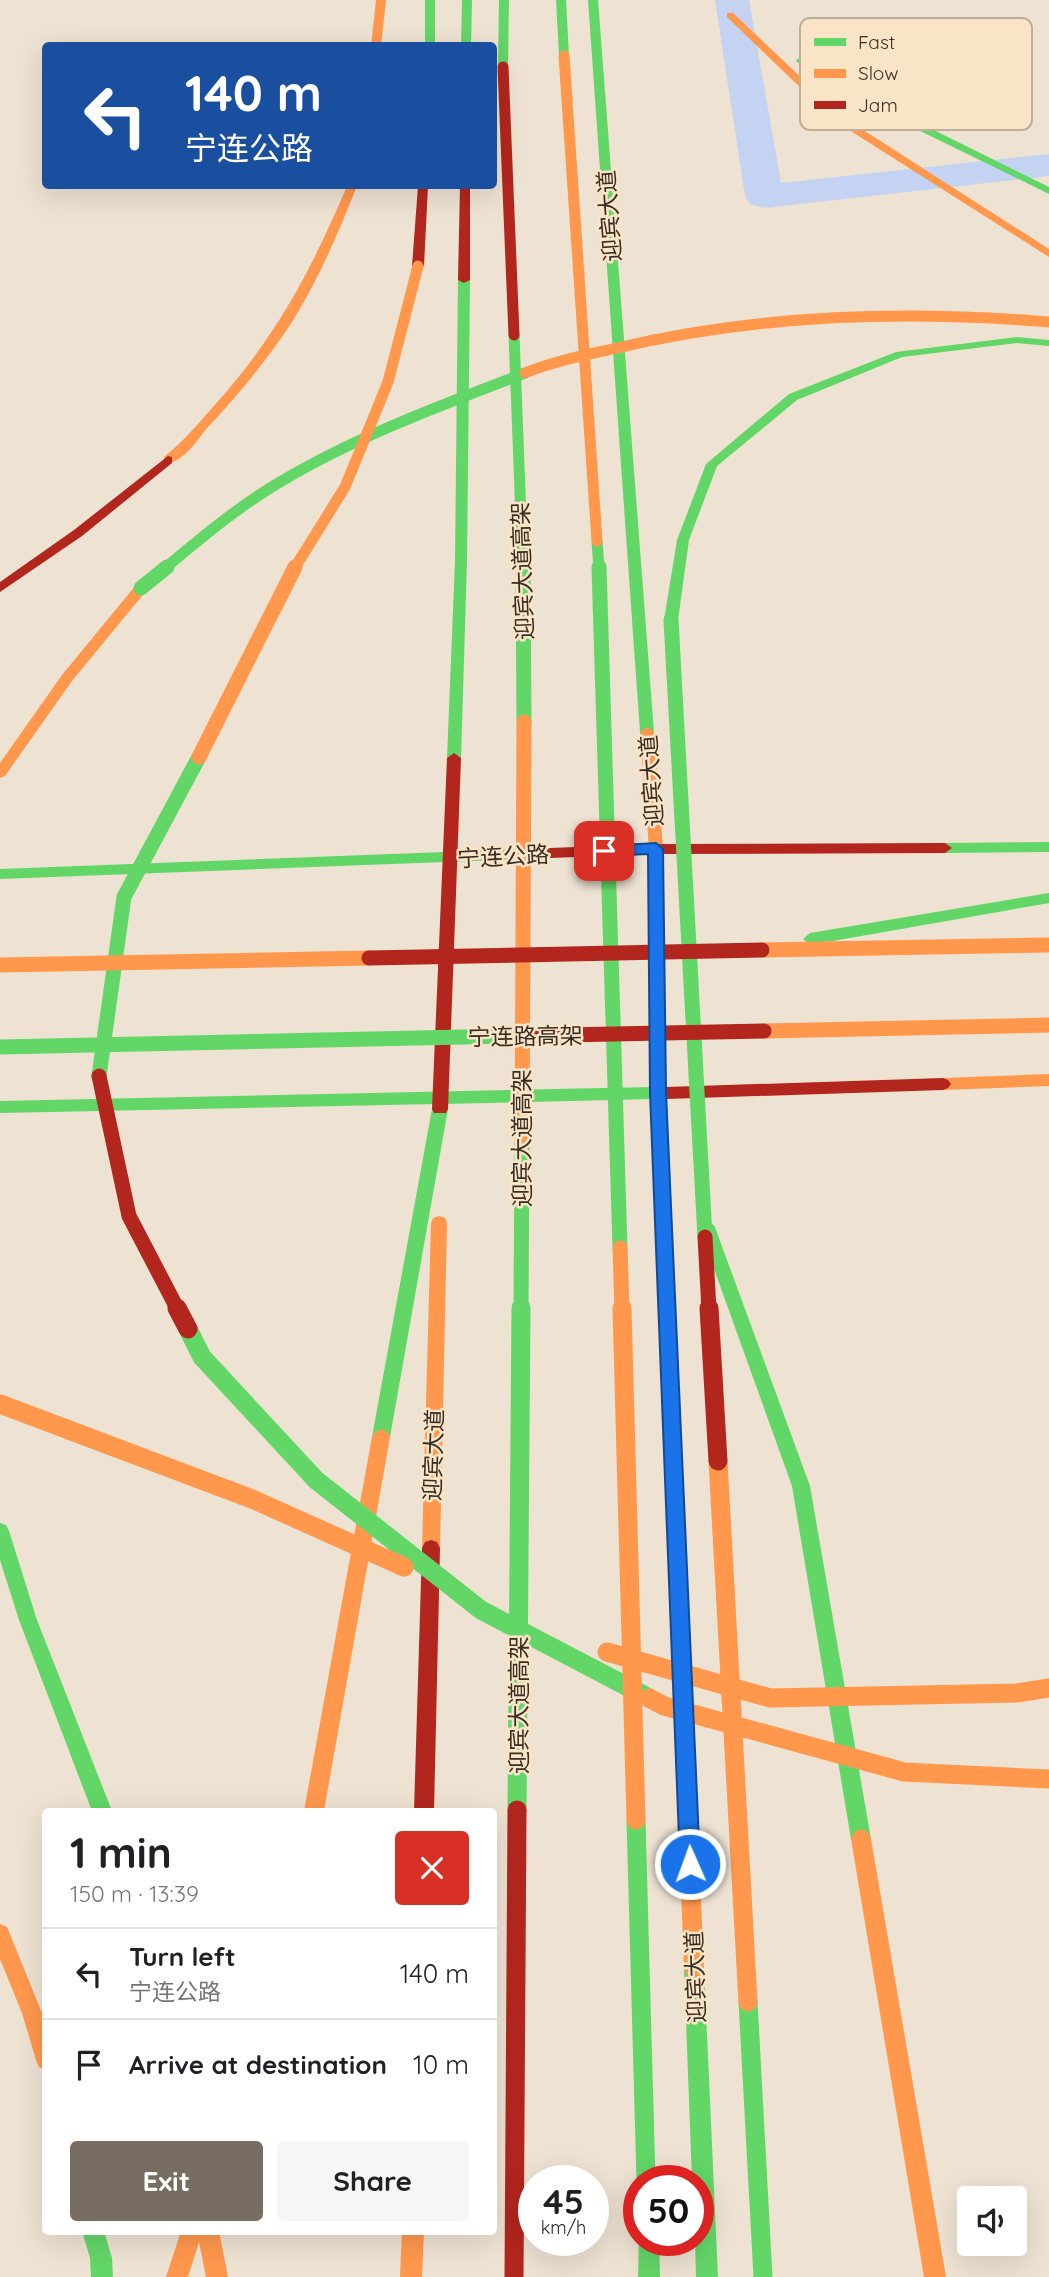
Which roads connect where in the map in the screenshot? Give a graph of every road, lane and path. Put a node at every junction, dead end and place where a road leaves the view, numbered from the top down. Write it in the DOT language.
graph roads {
  1 [pos="381,0"];
  2 [pos="430,0"];
  3 [pos="467,0"];
  4 [pos="504,0"];
  5 [pos="562,0"];
  6 [pos="593,0"];
  7 [pos="717,0"];
  8 [pos="730,15"];
  9 [pos="376,42"];
  10 [pos="429,42"];
  11 [pos="466,42"];
  12 [pos="800,59"];
  13 [pos="800,82"];
  14 [pos="856,130"];
  15 [pos="926,130"];
  16 [pos="351,189"];
  17 [pos="423,189"];
  18 [pos="465,189"];
  19 [pos="1049,191"];
  20 [pos="1049,254"];
  21 [pos="1049,322"];
  22 [pos="1049,343"];
  23 [pos="0,588"];
  24 [pos="0,773"];
  25 [pos="1049,847"];
  26 [pos="656,849"];
  27 [pos="449,858"];
  28 [pos="0,874"];
  29 [pos="1049,898"];
  30 [pos="1049,945"];
  31 [pos="748,950"];
  32 [pos="0,965"];
  33 [pos="1049,1025"];
  34 [pos="0,1047"];
  35 [pos="1049,1080"];
  36 [pos="658,1093"];
  37 [pos="442,1098"];
  38 [pos="0,1107"];
  39 [pos="677,1146"];
  40 [pos="687,1172"];
  41 [pos="0,1404"];
  42 [pos="0,1531"];
  43 [pos="1049,1688"];
  44 [pos="1049,1779"];
  45 [pos="101,1808"];
  46 [pos="315,1808"];
  47 [pos="424,1808"];
  48 [pos="0,1934"];
  49 [pos="42,2047"];
  50 [pos="646,2165"];
  51 [pos="94,2235"];
  52 [pos="191,2235"];
  53 [pos="209,2235"];
  54 [pos="412,2235"];
  55 [pos="648,2256"];
  56 [pos="102,2277"];
  57 [pos="177,2277"];
  58 [pos="217,2277"];
  59 [pos="411,2277"];
  60 [pos="514,2277"];
  61 [pos="649,2277"];
  62 [pos="707,2277"];
  63 [pos="763,2277"];
  64 [pos="935,2277"];
  1 -- 9 [label="main road"];
  2 -- 10 [label="main road"];
  3 -- 11 [label="main road"];
  4 -- 60 [label="main road, 迎宾大道高架, bridge"];
  5 -- 50 [label="main road, bridge"];
  6 -- 26 [label="main road, 迎宾大道"];
  7 -- 8 [label="main road"];
  8 -- 12 [label="main road"];
  8 -- 13 [label="main road"];
  14 -- 20 [label="main road"];
  15 -- 19 [label="main road"];
  16 -- 23 [label="main road"];
  17 -- 44 [label="main road, bridge"];
  18 -- 27 [label="main road"];
  21 -- 24 [label="main road, bridge"];
  22 -- 63 [label="main road, bridge"];
  25 -- 26 [label="main road, 宁连公路"];
  26 -- 27 [label="main road, 宁连公路"];
  26 -- 36 [label="main road, 迎宾大道"];
  27 -- 28 [label="main road, 宁连公路"];
  27 -- 37 [label="main road"];
  29 -- 31 [label="main road, bridge"];
  30 -- 31 [label="main road, bridge"];
  31 -- 32 [label="main road, bridge"];
  33 -- 34 [label="main road, 宁连路高架, bridge"];
  35 -- 36 [label="main road"];
  36 -- 37 [label="main road"];
  36 -- 39 [label="main road"];
  36 -- 62 [label="main road, 迎宾大道"];
  37 -- 38 [label="main road"];
  37 -- 46 [label="main road"];
  37 -- 47 [label="main road, 迎宾大道"];
  40 -- 64 [label="main road"];
  41 -- 43 [label="main road, bridge"];
  42 -- 45 [label="main road"];
  48 -- 49 [label="main road"];
  51 -- 56 [label="main road"];
  52 -- 57 [label="main road"];
  53 -- 58 [label="main road"];
  54 -- 59 [label="main road"];
  55 -- 61 [label="main road"];
}
